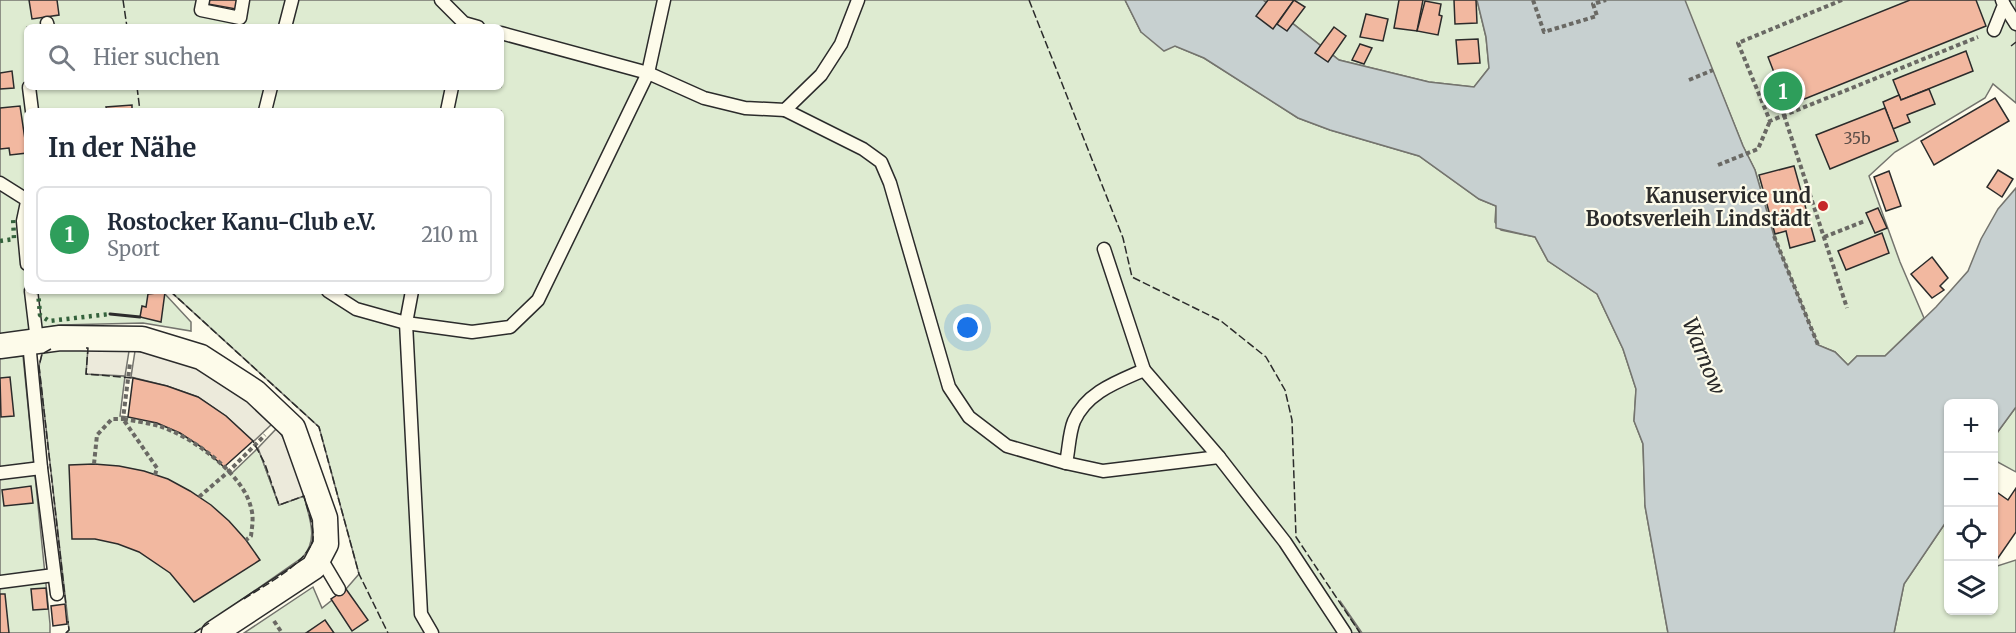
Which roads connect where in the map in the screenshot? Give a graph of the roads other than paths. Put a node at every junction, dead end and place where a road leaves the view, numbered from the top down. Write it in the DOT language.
graph roads {
  1 [pos="203,0"];
  2 [pos="243,0"];
  3 [pos="291,0"];
  4 [pos="441,0"];
  5 [pos="664,0"];
  6 [pos="858,0"];
  7 [pos="2003,2"];
  8 [pos="286,24"];
  9 [pos="462,24"];
  10 [pos="2016,24"];
  11 [pos="1994,30"];
  12 [pos="504,34"];
  13 [pos="648,73"];
  14 [pos="29,90"];
  15 [pos="270,90"];
  16 [pos="451,90"];
  17 [pos="32,108"];
  18 [pos="267,108"];
  19 [pos="448,108"];
  20 [pos="785,110"];
  21 [pos="0,183"];
  22 [pos="24,199"];
  23 [pos="24,212"];
  24 [pos="24,238"];
  25 [pos="1104,249"];
  26 [pos="31,294"];
  27 [pos="333,294"];
  28 [pos="411,294"];
  29 [pos="406,323"];
  30 [pos="33,342"];
  31 [pos="0,346"];
  32 [pos="1144,370"];
  33 [pos="1219,457"];
  34 [pos="1066,463"];
  35 [pos="41,468"];
  36 [pos="0,473"];
  37 [pos="320,557"];
  38 [pos="54,575"];
  39 [pos="0,582"];
  40 [pos="339,589"];
  41 [pos="57,594"];
  42 [pos="214,633"];
  43 [pos="432,633"];
  44 [pos="1345,633"];
  1 -- 2 [label="lane"];
  3 -- 8 [label="lane"];
  4 -- 9 [label="lane"];
  5 -- 13 [label="lane"];
  6 -- 20 [label="lane"];
  7 -- 10 [label="lane"];
  7 -- 11 [label="lane"];
  12 -- 13 [label="lane"];
  13 -- 20 [label="lane"];
  13 -- 29 [label="lane"];
  14 -- 17 [label="lane"];
  15 -- 18 [label="lane"];
  16 -- 19 [label="lane"];
  20 -- 34 [label="lane"];
  21 -- 22 [label="lane"];
  23 -- 24 [label="lane"];
  25 -- 32 [label="lane"];
  26 -- 30 [label="lane"];
  27 -- 29 [label="lane"];
  28 -- 29 [label="lane"];
  29 -- 43 [label="lane"];
  30 -- 31 [label="street"];
  30 -- 35 [label="lane"];
  30 -- 37 [label="street"];
  32 -- 33 [label="lane"];
  32 -- 34 [label="lane"];
  33 -- 34 [label="lane"];
  33 -- 44 [label="lane"];
  35 -- 36 [label="lane"];
  35 -- 38 [label="lane"];
  37 -- 40 [label="lane"];
  37 -- 42 [label="street"];
  38 -- 39 [label="lane"];
  38 -- 41 [label="lane"];
}
